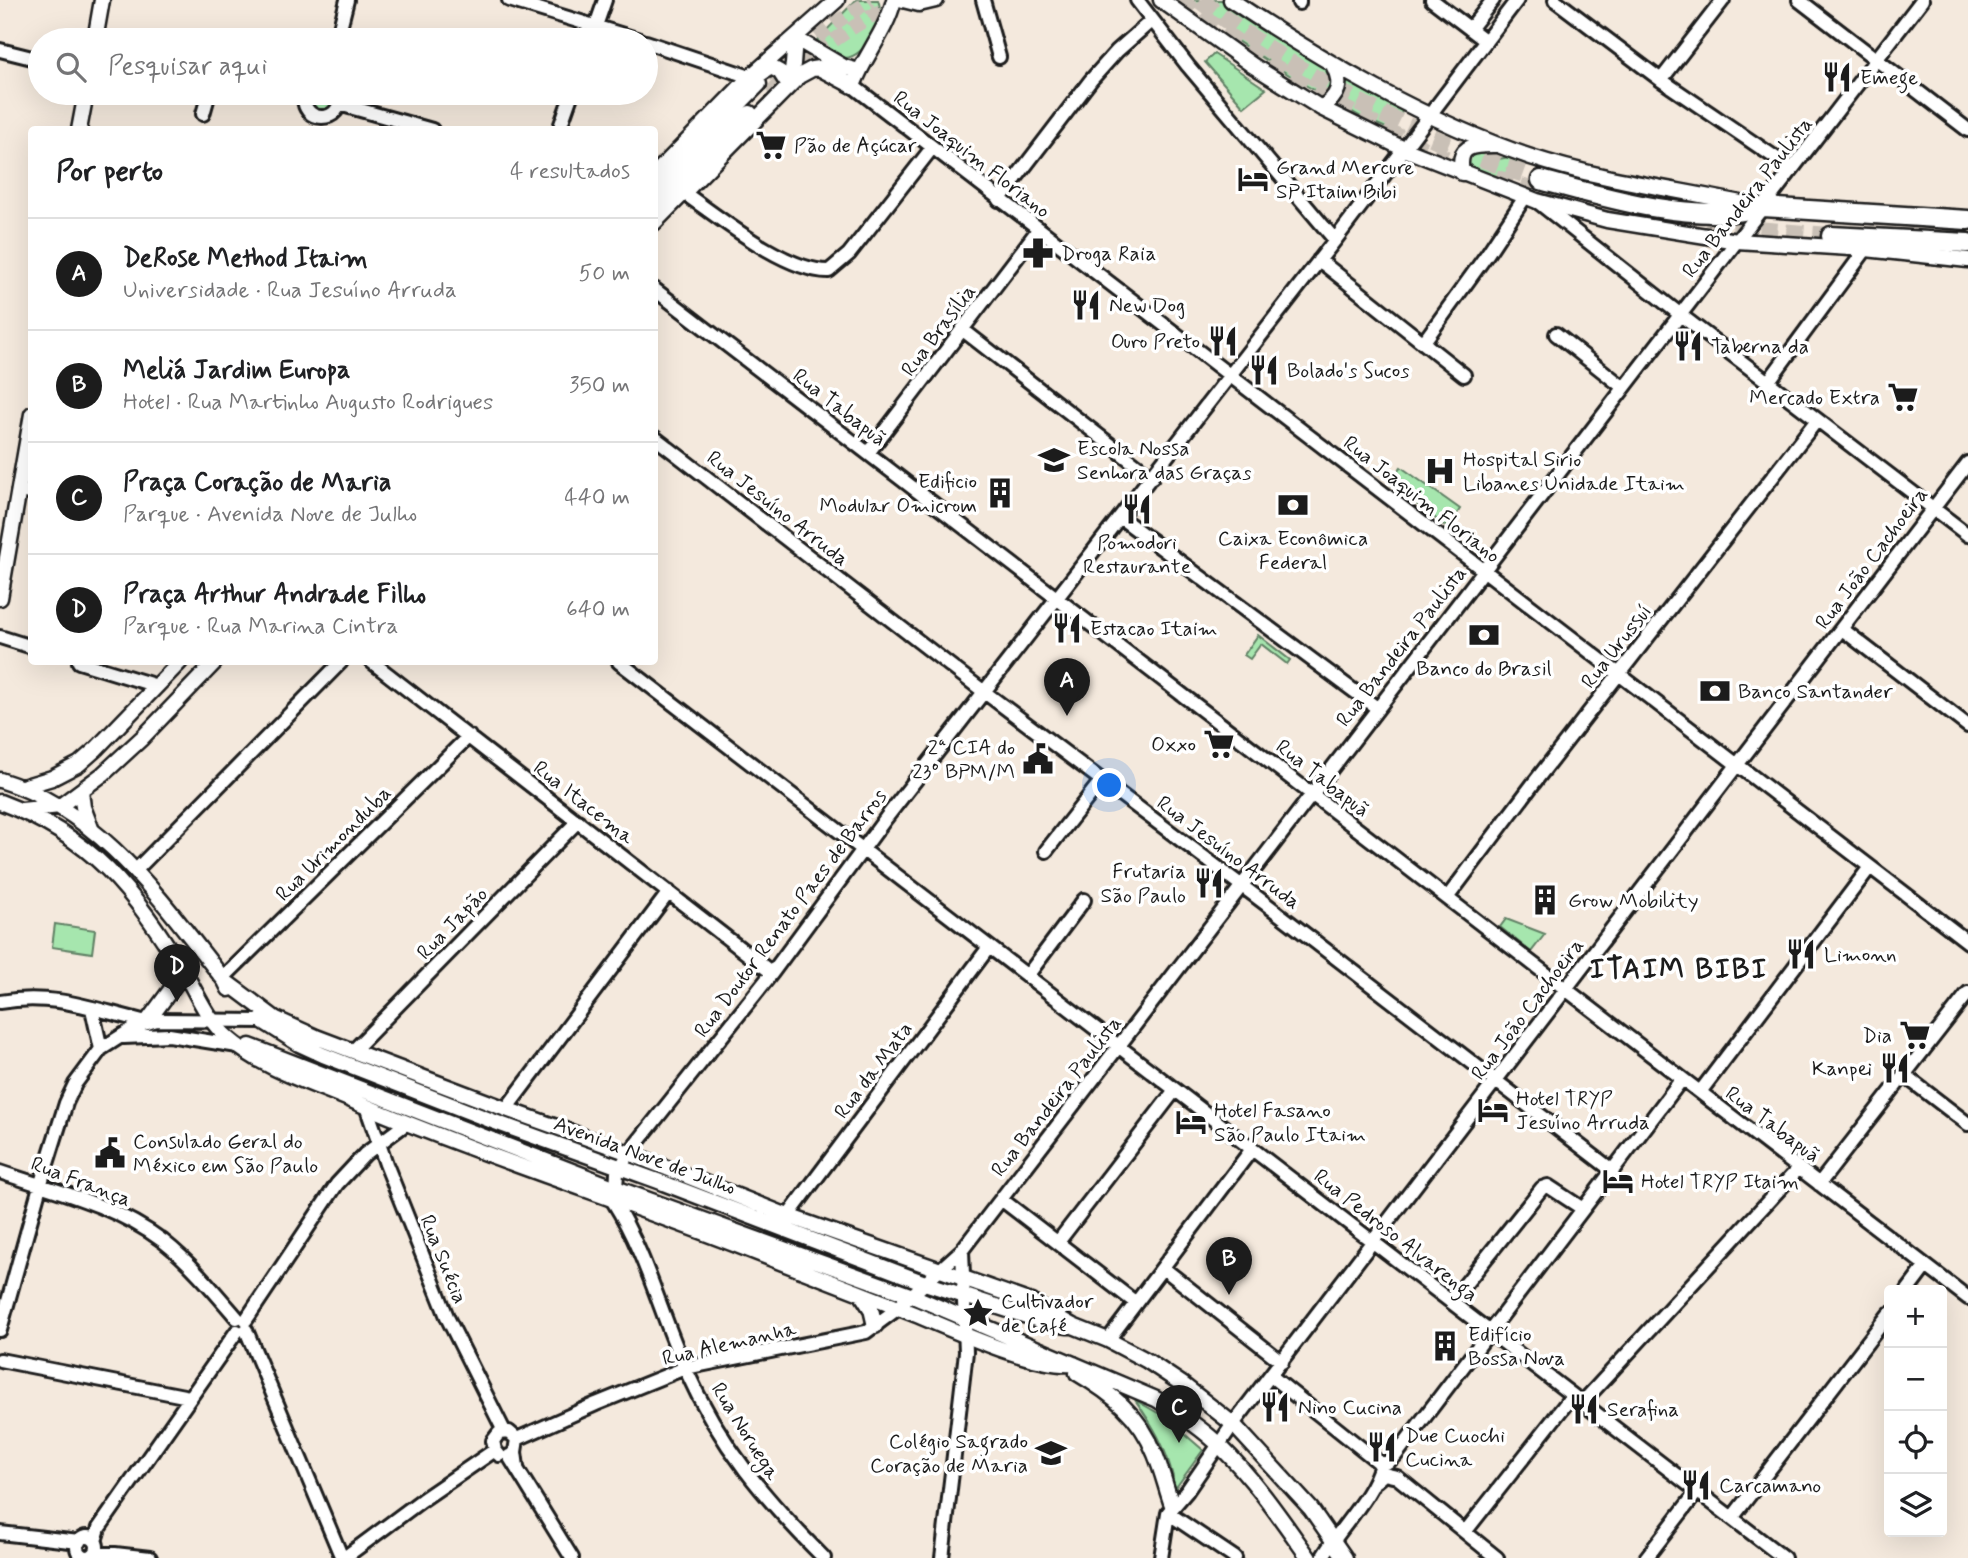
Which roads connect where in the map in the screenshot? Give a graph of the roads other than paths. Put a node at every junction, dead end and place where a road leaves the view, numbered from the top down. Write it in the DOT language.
graph roads {
  1 [pos="102,0"];
  2 [pos="347,0"];
  3 [pos="509,0"];
  4 [pos="605,0"];
  5 [pos="837,0"];
  6 [pos="894,0"];
  7 [pos="903,0"];
  8 [pos="936,0"];
  9 [pos="983,0"];
  10 [pos="1137,0"];
  11 [pos="1231,0"];
  12 [pos="1432,0"];
  13 [pos="1493,0"];
  14 [pos="1517,0"];
  15 [pos="1555,0"];
  16 [pos="1723,0"];
  17 [pos="1799,0"];
  18 [pos="1922,0"];
  19 [pos="1162,1"];
  20 [pos="1151,21"];
  21 [pos="596,27"];
  22 [pos="99,28"];
  23 [pos="340,28"];
  24 [pos="599,28"];
  25 [pos="1470,29"];
  26 [pos="795,38"];
  27 [pos="1486,41"];
  28 [pos="658,47"];
  29 [pos="0,50"];
  30 [pos="28,57"];
  31 [pos="1000,57"];
  32 [pos="1877,59"];
  33 [pos="1333,65"];
  34 [pos="859,71"];
  35 [pos="1661,80"];
  36 [pos="759,85"];
  37 [pos="789,86"];
  38 [pos="853,86"];
  39 [pos="84,105"];
  40 [pos="206,105"];
  41 [pos="305,105"];
  42 [pos="336,105"];
  43 [pos="359,105"];
  44 [pos="568,105"];
  45 [pos="1321,108"];
  46 [pos="203,114"];
  47 [pos="1431,114"];
  48 [pos="316,123"];
  49 [pos="80,126"];
  50 [pos="420,126"];
  51 [pos="560,126"];
  52 [pos="1968,130"];
  53 [pos="1498,145"];
  54 [pos="932,148"];
  55 [pos="1404,149"];
  56 [pos="1792,169"];
  57 [pos="658,172"];
  58 [pos="1462,173"];
  59 [pos="1541,180"];
  60 [pos="658,186"];
  61 [pos="684,193"];
  62 [pos="1531,199"];
  63 [pos="999,200"];
  64 [pos="658,203"];
  65 [pos="1763,207"];
  66 [pos="658,219"];
  67 [pos="1968,220"];
  68 [pos="1038,230"];
  69 [pos="1831,236"];
  70 [pos="1335,240"];
  71 [pos="1737,241"];
  72 [pos="1968,243"];
  73 [pos="1866,249"];
  74 [pos="1319,260"];
  75 [pos="1968,260"];
  76 [pos="658,292"];
  77 [pos="1680,314"];
  78 [pos="963,330"];
  79 [pos="1556,334"];
  80 [pos="1423,343"];
  81 [pos="1230,375"];
  82 [pos="1464,375"];
  83 [pos="1768,382"];
  84 [pos="1624,388"];
  85 [pos="1817,420"];
  86 [pos="658,440"];
  87 [pos="868,453"];
  88 [pos="28,459"];
  89 [pos="1968,463"];
  90 [pos="1152,477"];
  91 [pos="25,492"];
  92 [pos="1934,508"];
  93 [pos="1121,518"];
  94 [pos="1968,535"];
  95 [pos="1484,571"];
  96 [pos="0,598"];
  97 [pos="1058,599"];
  98 [pos="1842,629"];
  99 [pos="0,637"];
  100 [pos="28,646"];
  101 [pos="89,665"];
  102 [pos="177,665"];
  103 [pos="212,665"];
  104 [pos="338,665"];
  105 [pos="376,665"];
  106 [pos="623,665"];
  107 [pos="1619,673"];
  108 [pos="156,686"];
  109 [pos="983,691"];
  110 [pos="1377,708"];
  111 [pos="1968,726"];
  112 [pos="469,736"];
  113 [pos="1737,764"];
  114 [pos="0,780"];
  115 [pos="1101,781"];
  116 [pos="22,787"];
  117 [pos="81,791"];
  118 [pos="1312,794"];
  119 [pos="0,802"];
  120 [pos="60,806"];
  121 [pos="22,810"];
  122 [pos="578,821"];
  123 [pos="91,829"];
  124 [pos="863,850"];
  125 [pos="1046,851"];
  126 [pos="1870,867"];
  127 [pos="136,870"];
  128 [pos="1241,885"];
  129 [pos="669,892"];
  130 [pos="1447,898"];
  131 [pos="1084,900"];
  132 [pos="1968,942"];
  133 [pos="989,947"];
  134 [pos="184,972"];
  135 [pos="772,973"];
  136 [pos="1027,976"];
  137 [pos="224,980"];
  138 [pos="1565,989"];
  139 [pos="1968,993"];
  140 [pos="0,1002"];
  141 [pos="92,1009"];
  142 [pos="211,1020"];
  143 [pos="262,1021"];
  144 [pos="147,1022"];
  145 [pos="117,1038"];
  146 [pos="238,1046"];
  147 [pos="1119,1047"];
  148 [pos="101,1049"];
  149 [pos="353,1051"];
  150 [pos="1904,1075"];
  151 [pos="1682,1079"];
  152 [pos="1496,1082"];
  153 [pos="1175,1090"];
  154 [pos="1700,1092"];
  155 [pos="366,1106"];
  156 [pos="506,1109"];
  157 [pos="407,1123"];
  158 [pos="1968,1124"];
  159 [pos="378,1143"];
  160 [pos="1252,1149"];
  161 [pos="629,1153"];
  162 [pos="620,1167"];
  163 [pos="1799,1168"];
  164 [pos="1613,1171"];
  165 [pos="0,1172"];
  166 [pos="1819,1184"];
  167 [pos="40,1186"];
  168 [pos="615,1194"];
  169 [pos="1001,1199"];
  170 [pos="635,1209"];
  171 [pos="1583,1209"];
  172 [pos="788,1216"];
  173 [pos="631,1229"];
  174 [pos="1058,1242"];
  175 [pos="1373,1242"];
  176 [pos="962,1250"];
  177 [pos="1926,1266"];
  178 [pos="1163,1268"];
  179 [pos="938,1271"];
  180 [pos="964,1280"];
  181 [pos="925,1283"];
  182 [pos="1912,1285"];
  183 [pos="862,1295"];
  184 [pos="910,1295"];
  185 [pos="964,1296"];
  186 [pos="1968,1298"];
  187 [pos="1451,1302"];
  188 [pos="1136,1303"];
  189 [pos="898,1308"];
  190 [pos="966,1320"];
  191 [pos="1884,1320"];
  192 [pos="242,1325"];
  193 [pos="875,1326"];
  194 [pos="1073,1326"];
  195 [pos="0,1330"];
  196 [pos="1489,1332"];
  197 [pos="967,1335"];
  198 [pos="1108,1340"];
  199 [pos="0,1360"];
  200 [pos="1282,1362"];
  201 [pos="1069,1365"];
  202 [pos="685,1368"];
  203 [pos="1271,1376"];
  204 [pos="189,1397"];
  205 [pos="1577,1399"];
  206 [pos="1233,1424"];
  207 [pos="499,1430"];
  208 [pos="1220,1446"];
  209 [pos="514,1449"];
  210 [pos="495,1450"];
  211 [pos="1385,1472"];
  212 [pos="1697,1492"];
  213 [pos="1170,1509"];
  214 [pos="1732,1518"];
  215 [pos="1465,1532"];
  216 [pos="0,1533"];
  217 [pos="1333,1539"];
  218 [pos="87,1550"];
  219 [pos="1767,1553"];
  220 [pos="150,1558"];
  221 [pos="343,1558"];
  222 [pos="572,1558"];
  223 [pos="824,1558"];
  224 [pos="942,1558"];
  225 [pos="1161,1558"];
  226 [pos="1235,1558"];
  227 [pos="1309,1558"];
  228 [pos="1322,1558"];
  229 [pos="1345,1558"];
  230 [pos="1497,1558"];
  231 [pos="1646,1558"];
  232 [pos="1784,1558"];
  1 -- 22 [label="main road"];
  2 -- 23 [label="street"];
  3 -- 21 [label="street"];
  4 -- 21 [label="street"];
  5 -- 26 [label="main road"];
  6 -- 34 [label="main road"];
  7 -- 8 [label="main road"];
  9 -- 31 [label="street"];
  10 -- 20 [label="street"];
  11 -- 33 [label="main road"];
  12 -- 25 [label="street"];
  13 -- 25 [label="street"];
  14 -- 27 [label="street, Rua Doutor Renato Paes de Barros"];
  15 -- 35 [label="street"];
  16 -- 35 [label="street"];
  17 -- 32 [label="street"];
  18 -- 32 [label="street, Rua Bandeira Paulista"];
  19 -- 20 [label="street"];
  19 -- 45 [label="main road"];
  20 -- 63 [label="street"];
  20 -- 70 [label="street"];
  21 -- 24 [label="street"];
  25 -- 27 [label="street"];
  26 -- 34 [label="main road"];
  26 -- 36 [label="main road"];
  26 -- 37 [label="main road"];
  27 -- 47 [label="street, Rua Doutor Renato Paes de Barros"];
  28 -- 36 [label="street"];
  29 -- 30 [label="street"];
  32 -- 52 [label="street"];
  32 -- 56 [label="street, Rua Bandeira Paulista"];
  33 -- 45 [label="main road"];
  33 -- 47 [label="main road"];
  34 -- 38 [label="main road"];
  35 -- 56 [label="street"];
  36 -- 37 [label="main road"];
  36 -- 57 [label="main road"];
  36 -- 60 [label="main road"];
  36 -- 64 [label="main road"];
  37 -- 38 [label="main road"];
  37 -- 61 [label="main road"];
  38 -- 54 [label="street, Rua Joaquim Floriano"];
  39 -- 49 [label="main road"];
  40 -- 46 [label="street"];
  41 -- 48 [label="street"];
  42 -- 48 [label="street"];
  43 -- 50 [label="street"];
  44 -- 51 [label="street"];
  45 -- 55 [label="main road"];
  47 -- 53 [label="main road"];
  47 -- 55 [label="street, Rua Doutor Renato Paes de Barros"];
  53 -- 58 [label="main road"];
  53 -- 65 [label="main road"];
  54 -- 61 [label="street"];
  54 -- 63 [label="street, Rua Joaquim Floriano"];
  55 -- 58 [label="main road"];
  55 -- 70 [label="street, Rua Doutor Renato Paes de Barros"];
  56 -- 65 [label="street, Rua Bandeira Paulista"];
  58 -- 62 [label="main road"];
  59 -- 65 [label="highway"];
  61 -- 66 [label="main road"];
  62 -- 71 [label="main road"];
  62 -- 77 [label="street"];
  62 -- 80 [label="street"];
  63 -- 68 [label="street, Rua Joaquim Floriano"];
  65 -- 67 [label="highway"];
  65 -- 71 [label="street, Rua Bandeira Paulista"];
  68 -- 78 [label="street, Rua Brasília"];
  68 -- 81 [label="street, Rua Joaquim Floriano"];
  69 -- 72 [label="highway"];
  70 -- 74 [label="street, Rua Doutor Renato Paes de Barros"];
  71 -- 73 [label="main road"];
  71 -- 77 [label="street, Rua Bandeira Paulista"];
  73 -- 75 [label="main road"];
  73 -- 83 [label="street"];
  74 -- 80 [label="street"];
  74 -- 81 [label="street, Rua Doutor Renato Paes de Barros"];
  76 -- 87 [label="street, Rua Tabapuã"];
  77 -- 83 [label="street"];
  77 -- 84 [label="street, Rua Bandeira Paulista"];
  78 -- 87 [label="street, Rua Brasília"];
  78 -- 90 [label="street"];
  79 -- 84 [label="street"];
  80 -- 82 [label="street"];
  81 -- 90 [label="street, Rua Doutor Renato Paes de Barros"];
  81 -- 95 [label="street, Rua Joaquim Floriano"];
  83 -- 85 [label="street"];
  84 -- 95 [label="street, Rua Bandeira Paulista"];
  85 -- 92 [label="street"];
  85 -- 107 [label="street, Rua Urussuí"];
  86 -- 109 [label="street, Rua Jesuíno Arruda"];
  87 -- 97 [label="street, Rua Tabapuã"];
  88 -- 91 [label="main road"];
  89 -- 92 [label="street, Rua João Cachoeira"];
  90 -- 93 [label="street, Rua Doutor Renato Paes de Barros"];
  91 -- 96 [label="main road"];
  92 -- 94 [label="street"];
  92 -- 98 [label="street, Rua João Cachoeira"];
  93 -- 97 [label="street, Rua Doutor Renato Paes de Barros"];
  93 -- 110 [label="street"];
  95 -- 107 [label="street, Rua Joaquim Floriano"];
  95 -- 110 [label="street, Rua Bandeira Paulista"];
  97 -- 109 [label="street, Rua Doutor Renato Paes de Barros"];
  97 -- 118 [label="street, Rua Tabapuã"];
  98 -- 111 [label="street"];
  98 -- 113 [label="street, Rua João Cachoeira"];
  99 -- 100 [label="street"];
  101 -- 108 [label="street"];
  102 -- 108 [label="main road"];
  103 -- 117 [label="main road"];
  104 -- 127 [label="street"];
  105 -- 112 [label="street, Rua Itacema"];
  106 -- 124 [label="street, Rua Pedroso Alvarenga"];
  107 -- 113 [label="street, Rua Joaquim Floriano"];
  107 -- 130 [label="street, Rua Urussuí"];
  108 -- 116 [label="main road"];
  109 -- 115 [label="street, Rua Jesuíno Arruda"];
  109 -- 124 [label="street, Rua Doutor Renato Paes de Barros"];
  110 -- 118 [label="street, Rua Bandeira Paulista"];
  112 -- 122 [label="street, Rua Itacema"];
  112 -- 137 [label="street, Rua Urimonduba"];
  113 -- 126 [label="street, Rua Joaquim Floriano"];
  113 -- 138 [label="street, Rua João Cachoeira"];
  114 -- 116 [label="main road, Avenida Nove de Julho"];
  115 -- 125 [label="street"];
  115 -- 128 [label="street, Rua Jesuíno Arruda"];
  116 -- 120 [label="main road, Avenida Nove de Julho"];
  117 -- 120 [label="main road"];
  117 -- 123 [label="main road"];
  118 -- 128 [label="street, Rua Bandeira Paulista"];
  118 -- 130 [label="street, Rua Tabapuã"];
  119 -- 121 [label="main road, Avenida Nove de Julho"];
  120 -- 121 [label="main road"];
  120 -- 123 [label="main road, Avenida Nove de Julho"];
  121 -- 134 [label="main road, Avenida Nove de Julho"];
  122 -- 129 [label="street, Rua Itacema"];
  122 -- 149 [label="street, Rua Japão"];
  123 -- 127 [label="main road, Avenida Nove de Julho"];
  124 -- 133 [label="street, Rua Pedroso Alvarenga"];
  124 -- 135 [label="street, Rua Doutor Renato Paes de Barros"];
  126 -- 132 [label="street, Rua Joaquim Floriano"];
  126 -- 154 [label="street"];
  127 -- 137 [label="main road, Avenida Nove de Julho"];
  128 -- 147 [label="street, Rua Bandeira Paulista"];
  128 -- 152 [label="street, Rua Jesuíno Arruda"];
  129 -- 135 [label="street, Rua Itacema"];
  129 -- 156 [label="street"];
  130 -- 138 [label="street, Rua Tabapuã"];
  131 -- 136 [label="street"];
  133 -- 136 [label="street, Rua Pedroso Alvarenga"];
  133 -- 172 [label="street, Rua da Mata"];
  134 -- 142 [label="main road, Avenida Nove de Julho"];
  134 -- 144 [label="main road"];
  135 -- 161 [label="street, Rua Doutor Renato Paes de Barros"];
  136 -- 147 [label="street, Rua Pedroso Alvarenga"];
  137 -- 143 [label="main road, Avenida Nove de Julho"];
  137 -- 149 [label="main road, Avenida Nove de Julho"];
  138 -- 151 [label="street, Rua Tabapuã"];
  138 -- 152 [label="street, Rua João Cachoeira"];
  139 -- 150 [label="street"];
  140 -- 141 [label="street"];
  141 -- 144 [label="street"];
  141 -- 148 [label="street"];
  142 -- 143 [label="street"];
  142 -- 144 [label="street"];
  142 -- 146 [label="main road, Avenida Nove de Julho"];
  143 -- 162 [label="main road, Avenida Nove de Julho"];
  144 -- 145 [label="street"];
  145 -- 146 [label="street"];
  145 -- 148 [label="street"];
  146 -- 155 [label="main road, Avenida Nove de Julho"];
  146 -- 168 [label="main road, Avenida Nove de Julho"];
  147 -- 153 [label="street, Rua Pedroso Alvarenga"];
  147 -- 169 [label="street, Rua Bandeira Paulista"];
  148 -- 167 [label="street"];
  149 -- 156 [label="main road, Avenida Nove de Julho"];
  150 -- 158 [label="street"];
  150 -- 166 [label="street"];
  151 -- 154 [label="street, Rua Tabapuã"];
  151 -- 164 [label="street"];
  152 -- 164 [label="street, Rua Jesuíno Arruda"];
  152 -- 175 [label="street, Rua João Cachoeira"];
  153 -- 160 [label="street, Rua Pedroso Alvarenga"];
  153 -- 174 [label="street"];
  154 -- 163 [label="street, Rua Tabapuã"];
  155 -- 157 [label="main road, Avenida Nove de Julho"];
  155 -- 159 [label="street, Rua Suécia"];
  156 -- 161 [label="main road, Avenida Nove de Julho"];
  157 -- 159 [label="street"];
  157 -- 168 [label="main road, Avenida Nove de Julho"];
  159 -- 192 [label="street"];
  159 -- 207 [label="street, Rua Suécia"];
  160 -- 175 [label="street, Rua Pedroso Alvarenga"];
  160 -- 178 [label="street"];
  161 -- 162 [label="street, Rua Doutor Renato Paes de Barros"];
  161 -- 172 [label="main road, Avenida Nove de Julho"];
  162 -- 168 [label="street, Rua Doutor Renato Paes de Barros"];
  162 -- 181 [label="main road, Avenida Nove de Julho"];
  163 -- 166 [label="street, Rua Tabapuã"];
  163 -- 205 [label="street"];
  164 -- 171 [label="street"];
  165 -- 167 [label="street, Rua França"];
  166 -- 177 [label="street, Rua Tabapuã"];
  167 -- 192 [label="street, Rua França"];
  167 -- 195 [label="street"];
  168 -- 170 [label="main road, Avenida Nove de Julho"];
  168 -- 173 [label="street, Rua Noruega"];
  168 -- 184 [label="main road, Avenida Nove de Julho"];
  169 -- 174 [label="street"];
  169 -- 176 [label="street, Rua Bandeira Paulista"];
  170 -- 173 [label="street"];
  170 -- 183 [label="main road, Avenida Nove de Julho"];
  171 -- 187 [label="street"];
  171 -- 196 [label="street"];
  172 -- 179 [label="main road, Avenida Nove de Julho"];
  173 -- 202 [label="street, Rua Noruega"];
  174 -- 188 [label="street"];
  175 -- 187 [label="street, Rua Pedroso Alvarenga"];
  175 -- 200 [label="street, Rua João Cachoeira"];
  176 -- 179 [label="street, Rua Bandeira Paulista"];
  176 -- 180 [label="street"];
  177 -- 182 [label="street"];
  177 -- 186 [label="street, Rua Tabapuã"];
  178 -- 188 [label="street"];
  178 -- 200 [label="street"];
  179 -- 180 [label="main road, Avenida Nove de Julho"];
  179 -- 181 [label="street, Rua Alemanha"];
  180 -- 185 [label="street"];
  180 -- 194 [label="main road, Avenida Nove de Julho"];
  181 -- 184 [label="street, Rua Alemanha"];
  181 -- 185 [label="main road, Avenida Nove de Julho"];
  183 -- 189 [label="main road, Avenida Nove de Julho"];
  183 -- 193 [label="main road"];
  184 -- 189 [label="street, Rua Alemanha"];
  184 -- 190 [label="main road, Avenida Nove de Julho"];
  185 -- 190 [label="street"];
  185 -- 194 [label="main road, Avenida Nove de Julho"];
  187 -- 196 [label="street, Rua Pedroso Alvarenga"];
  188 -- 198 [label="street"];
  189 -- 193 [label="street, Rua Alemanha"];
  189 -- 197 [label="main road, Avenida Nove de Julho"];
  190 -- 197 [label="street"];
  190 -- 201 [label="main road, Avenida Nove de Julho"];
  191 -- 214 [label="street"];
  192 -- 204 [label="street"];
  192 -- 221 [label="street, Rua França"];
  193 -- 202 [label="street, Rua Alemanha"];
  194 -- 198 [label="main road, Avenida Nove de Julho"];
  196 -- 205 [label="street, Rua Pedroso Alvarenga"];
  196 -- 211 [label="street"];
  197 -- 201 [label="main road, Avenida Nove de Julho"];
  197 -- 224 [label="street"];
  198 -- 206 [label="main road, Avenida Nove de Julho"];
  199 -- 204 [label="street"];
  200 -- 203 [label="street, Rua João Cachoeira"];
  201 -- 208 [label="main road, Avenida Nove de Julho"];
  201 -- 213 [label="main road"];
  202 -- 209 [label="street, Rua Alemanha"];
  202 -- 223 [label="street, Rua Noruega"];
  203 -- 206 [label="street, Rua João Cachoeira"];
  203 -- 211 [label="street"];
  204 -- 218 [label="street"];
  205 -- 212 [label="street, Rua Pedroso Alvarenga"];
  205 -- 215 [label="street"];
  206 -- 208 [label="street, Rua João Cachoeira"];
  206 -- 217 [label="main road, Avenida Nove de Julho"];
  207 -- 209 [label="street"];
  207 -- 210 [label="street"];
  208 -- 213 [label="street, Rua João Cachoeira"];
  208 -- 227 [label="main road, Avenida Nove de Julho"];
  209 -- 210 [label="street"];
  209 -- 222 [label="street"];
  210 -- 221 [label="street"];
  211 -- 215 [label="street"];
  211 -- 217 [label="street"];
  212 -- 214 [label="street, Rua Pedroso Alvarenga"];
  212 -- 231 [label="street"];
  213 -- 225 [label="street"];
  213 -- 226 [label="street"];
  214 -- 219 [label="street, Rua Pedroso Alvarenga"];
  215 -- 230 [label="street"];
  216 -- 218 [label="street"];
  217 -- 228 [label="street"];
  217 -- 229 [label="main road, Avenida Nove de Julho"];
  218 -- 220 [label="street"];
  219 -- 232 [label="street, Rua Pedroso Alvarenga"];
}
